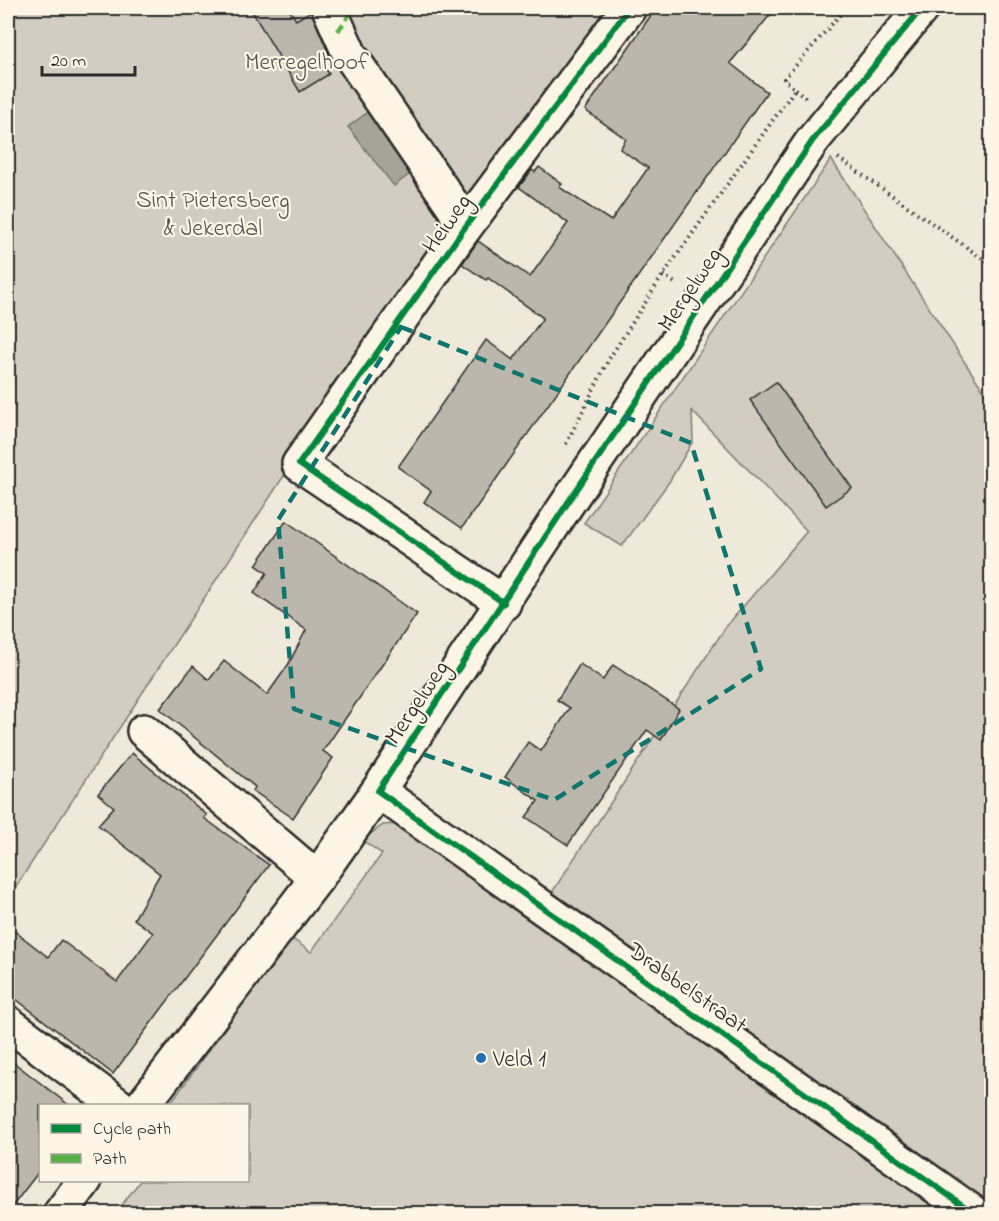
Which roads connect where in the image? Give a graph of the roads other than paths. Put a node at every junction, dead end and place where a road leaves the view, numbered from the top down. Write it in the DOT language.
graph roads {
  1 [pos="329,8"];
  2 [pos="629,8"];
  3 [pos="922,8"];
  4 [pos="458,218"];
  5 [pos="504,603"];
  6 [pos="144,731"];
  7 [pos="378,791"];
  8 [pos="317,878"];
  9 [pos="8,1023"];
  10 [pos="116,1104"];
  11 [pos="144,1104"];
  12 [pos="84,1182"];
  13 [pos="60,1214"];
  14 [pos="975,1214"];
  1 -- 4 [label="street"];
  2 -- 4 [label="street, Heiweg"];
  3 -- 5 [label="street, Mergelweg"];
  4 -- 5 [label="street, Heiweg"];
  5 -- 7 [label="street, Mergelweg"];
  6 -- 8 [label="street"];
  7 -- 8 [label="street, Mergelweg"];
  7 -- 14 [label="street, Drabbelstraat"];
  8 -- 11 [label="street, Mergelweg"];
  9 -- 10 [label="street"];
  12 -- 13 [label="street"];
}
